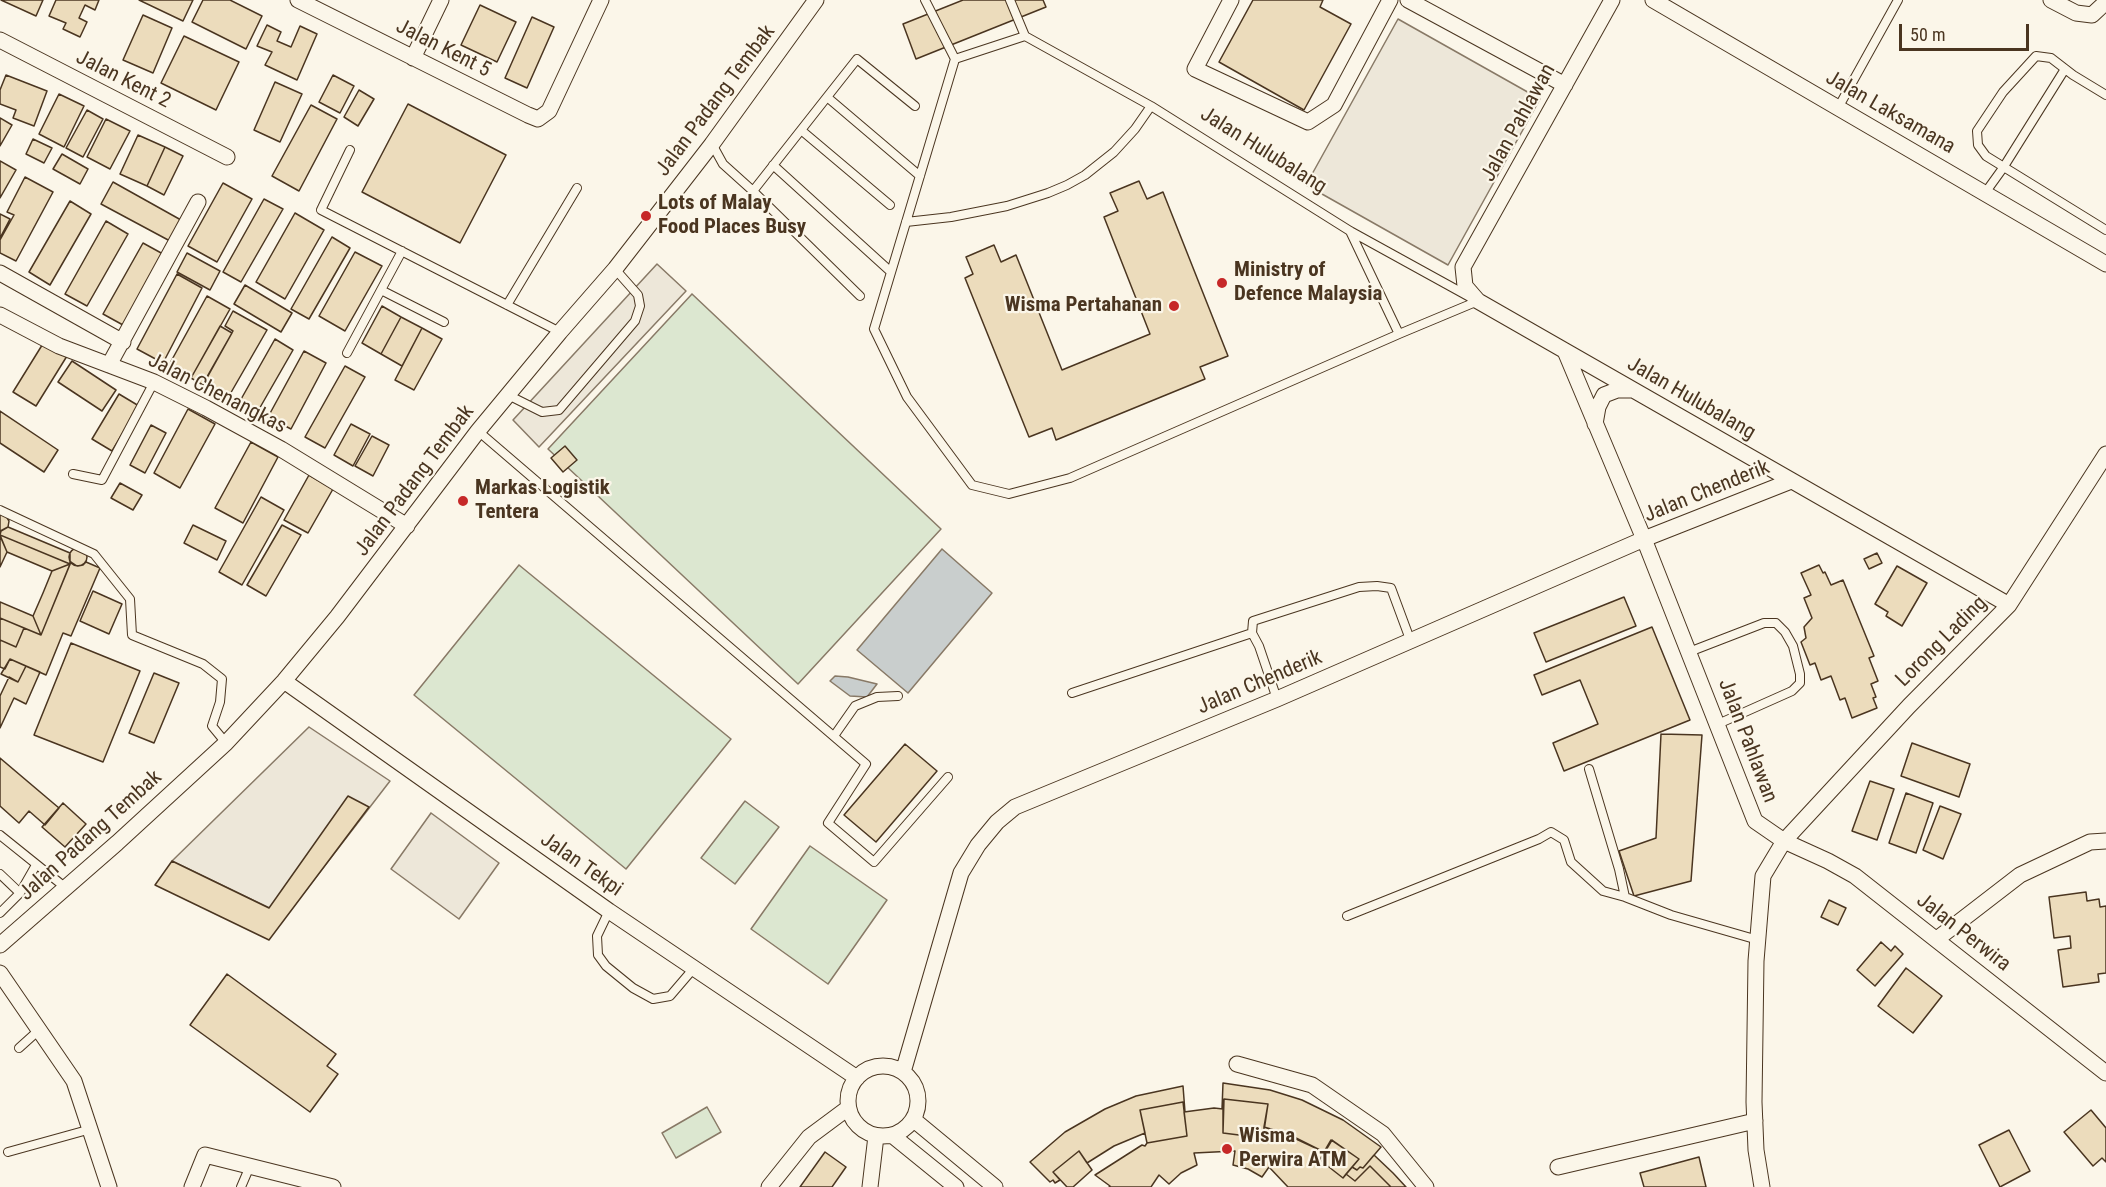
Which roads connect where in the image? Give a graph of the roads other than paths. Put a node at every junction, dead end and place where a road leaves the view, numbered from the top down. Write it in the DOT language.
graph roads {
  1 [pos="298,0"];
  2 [pos="441,0"];
  3 [pos="601,0"];
  4 [pos="816,0"];
  5 [pos="925,0"];
  6 [pos="1010,0"];
  7 [pos="1231,0"];
  8 [pos="1390,0"];
  9 [pos="1408,0"];
  10 [pos="1612,0"];
  11 [pos="1653,0"];
  12 [pos="1898,0"];
  13 [pos="2051,0"];
  14 [pos="2106,2"];
  15 [pos="1025,36"];
  16 [pos="0,40"];
  17 [pos="413,58"];
  18 [pos="955,59"];
  19 [pos="2066,69"];
  20 [pos="1565,85"];
  21 [pos="2106,95"];
  22 [pos="827,97"];
  23 [pos="915,106"];
  24 [pos="1152,106"];
  25 [pos="1838,108"];
  26 [pos="801,130"];
  27 [pos="712,144"];
  28 [pos="350,150"];
  29 [pos="227,157"];
  30 [pos="773,165"];
  31 [pos="2003,168"];
  32 [pos="920,176"];
  33 [pos="577,188"];
  34 [pos="753,191"];
  35 [pos="1985,193"];
  36 [pos="198,202"];
  37 [pos="890,205"];
  38 [pos="906,222"];
  39 [pos="2106,230"];
  40 [pos="1350,231"];
  41 [pos="402,251"];
  42 [pos="2106,264"];
  43 [pos="615,269"];
  44 [pos="891,272"];
  45 [pos="0,273"];
  46 [pos="381,290"];
  47 [pos="860,296"];
  48 [pos="1478,301"];
  49 [pos="507,304"];
  50 [pos="0,315"];
  51 [pos="444,322"];
  52 [pos="560,332"];
  53 [pos="1399,334"];
  54 [pos="123,342"];
  55 [pos="1565,351"];
  56 [pos="347,353"];
  57 [pos="109,365"];
  58 [pos="154,382"];
  59 [pos="1633,390"];
  60 [pos="508,395"];
  61 [pos="1595,425"];
  62 [pos="478,432"];
  63 [pos="2106,454"];
  64 [pos="73,474"];
  65 [pos="1791,481"];
  66 [pos="0,510"];
  67 [pos="407,526"];
  68 [pos="1644,539"];
  69 [pos="2009,604"];
  70 [pos="1252,633"];
  71 [pos="1411,642"];
  72 [pos="1689,652"];
  73 [pos="284,681"];
  74 [pos="1072,693"];
  75 [pos="898,696"];
  76 [pos="1278,699"];
  77 [pos="1718,724"];
  78 [pos="834,736"];
  79 [pos="226,743"];
  80 [pos="1589,769"];
  81 [pos="948,777"];
  82 [pos="0,835"];
  83 [pos="2106,841"];
  84 [pos="1784,842"];
  85 [pos="36,865"];
  86 [pos="0,874"];
  87 [pos="66,888"];
  88 [pos="20,893"];
  89 [pos="1625,897"];
  90 [pos="609,911"];
  91 [pos="0,913"];
  92 [pos="1347,916"];
  93 [pos="1937,939"];
  94 [pos="1758,940"];
  95 [pos="0,945"];
  96 [pos="694,968"];
  97 [pos="0,973"];
  98 [pos="39,1030"];
  99 [pos="19,1048"];
  100 [pos="1237,1064"];
  101 [pos="903,1072"];
  102 [pos="2106,1073"];
  103 [pos="857,1078"];
  104 [pos="848,1108"];
  105 [pos="914,1119"];
  106 [pos="1755,1121"];
  107 [pos="91,1129"];
  108 [pos="876,1136"];
  109 [pos="893,1136"];
  110 [pos="8,1152"];
  111 [pos="250,1166"];
  112 [pos="1558,1167"];
  113 [pos="299,1183"];
  114 [pos="109,1187"];
  115 [pos="192,1187"];
  116 [pos="241,1187"];
  117 [pos="333,1187"];
  118 [pos="769,1187"];
  119 [pos="870,1187"];
  120 [pos="956,1187"];
  121 [pos="994,1187"];
  122 [pos="1426,1187"];
  123 [pos="1762,1187"];
  1 -- 17 [label="street, Jalan Kent 5"];
  2 -- 17 [label="street"];
  3 -- 17 [label="street, Jalan Kent 5"];
  4 -- 27 [label="street, Jalan Padang Tembak"];
  5 -- 18 [label="lane"];
  6 -- 15 [label="lane"];
  7 -- 8 [label="street"];
  9 -- 20 [label="street"];
  10 -- 20 [label="street, Jalan Pahlawan"];
  11 -- 25 [label="street, Jalan Laksamana"];
  12 -- 25 [label="lane"];
  13 -- 14 [label="street"];
  15 -- 18 [label="lane"];
  15 -- 24 [label="lane, Jalan Hulubalang"];
  16 -- 29 [label="street, Jalan Kent 2"];
  18 -- 32 [label="lane"];
  19 -- 21 [label="lane"];
  19 -- 31 [label="lane"];
  19 -- 31 [label="lane"];
  20 -- 48 [label="street, Jalan Pahlawan"];
  22 -- 23 [label="lane"];
  22 -- 26 [label="lane"];
  22 -- 32 [label="lane"];
  24 -- 38 [label="lane"];
  24 -- 40 [label="lane, Jalan Hulubalang"];
  25 -- 35 [label="street, Jalan Laksamana"];
  26 -- 30 [label="lane"];
  26 -- 37 [label="lane"];
  27 -- 34 [label="lane"];
  27 -- 43 [label="street, Jalan Padang Tembak"];
  28 -- 41 [label="lane"];
  30 -- 34 [label="lane"];
  30 -- 44 [label="lane"];
  31 -- 35 [label="lane"];
  31 -- 39 [label="lane"];
  32 -- 38 [label="lane"];
  33 -- 49 [label="lane"];
  34 -- 47 [label="lane"];
  35 -- 42 [label="street, Jalan Laksamana"];
  36 -- 54 [label="street"];
  38 -- 44 [label="lane"];
  40 -- 48 [label="lane, Jalan Hulubalang"];
  40 -- 53 [label="lane"];
  41 -- 46 [label="lane"];
  41 -- 49 [label="lane"];
  43 -- 52 [label="street, Jalan Padang Tembak"];
  43 -- 60 [label="lane"];
  44 -- 53 [label="lane"];
  45 -- 54 [label="street"];
  46 -- 51 [label="lane"];
  46 -- 56 [label="lane"];
  48 -- 53 [label="lane"];
  48 -- 55 [label="street, Jalan Hulubalang"];
  49 -- 52 [label="lane"];
  50 -- 57 [label="street, Jalan Chenangkas"];
  52 -- 60 [label="street, Jalan Padang Tembak"];
  54 -- 57 [label="street"];
  55 -- 59 [label="street, Jalan Hulubalang"];
  55 -- 61 [label="street, Jalan Pahlawan"];
  57 -- 58 [label="street, Jalan Chenangkas"];
  58 -- 64 [label="lane"];
  58 -- 67 [label="street, Jalan Chenangkas"];
  59 -- 61 [label="street"];
  59 -- 65 [label="street, Jalan Hulubalang"];
  60 -- 62 [label="street, Jalan Padang Tembak"];
  61 -- 68 [label="street, Jalan Pahlawan"];
  62 -- 67 [label="street, Jalan Padang Tembak"];
  62 -- 78 [label="lane"];
  63 -- 69 [label="street, Lorong Lading"];
  65 -- 68 [label="street, Jalan Chenderik"];
  65 -- 69 [label="street, Jalan Hulubalang"];
  66 -- 79 [label="lane"];
  67 -- 73 [label="street, Jalan Padang Tembak"];
  68 -- 71 [label="street, Jalan Chenderik"];
  68 -- 72 [label="street, Jalan Pahlawan"];
  69 -- 84 [label="street, Lorong Lading"];
  70 -- 71 [label="lane"];
  70 -- 74 [label="lane"];
  70 -- 76 [label="lane"];
  71 -- 76 [label="street, Jalan Chenderik"];
  72 -- 77 [label="street, Jalan Pahlawan"];
  72 -- 77 [label="lane"];
  73 -- 79 [label="street, Jalan Padang Tembak"];
  73 -- 90 [label="street, Jalan Tekpi"];
  75 -- 78 [label="lane"];
  76 -- 101 [label="street, Jalan Chenderik"];
  77 -- 84 [label="street, Jalan Pahlawan"];
  78 -- 81 [label="lane"];
  79 -- 87 [label="street, Jalan Padang Tembak"];
  80 -- 89 [label="lane"];
  82 -- 85 [label="lane"];
  83 -- 93 [label="street"];
  84 -- 93 [label="street, Jalan Perwira"];
  84 -- 94 [label="street"];
  85 -- 87 [label="lane"];
  85 -- 88 [label="lane"];
  86 -- 88 [label="lane"];
  87 -- 95 [label="street, Jalan Padang Tembak"];
  88 -- 91 [label="lane"];
  89 -- 92 [label="lane"];
  89 -- 94 [label="lane"];
  90 -- 96 [label="street, Jalan Tekpi"];
  90 -- 96 [label="lane"];
  93 -- 102 [label="street, Jalan Perwira"];
  94 -- 106 [label="street"];
  96 -- 103 [label="street, Jalan Tekpi"];
  97 -- 98 [label="street"];
  98 -- 99 [label="lane"];
  98 -- 107 [label="street"];
  100 -- 122 [label="street"];
  101 -- 103 [label="street"];
  101 -- 105 [label="street"];
  103 -- 104 [label="street"];
  104 -- 108 [label="street"];
  104 -- 118 [label="street"];
  105 -- 109 [label="street"];
  105 -- 121 [label="street"];
  106 -- 112 [label="street"];
  106 -- 123 [label="street"];
  107 -- 110 [label="lane"];
  107 -- 114 [label="street"];
  108 -- 109 [label="street"];
  108 -- 119 [label="street"];
  109 -- 120 [label="street"];
  111 -- 113 [label="street"];
  111 -- 115 [label="street"];
  111 -- 116 [label="lane"];
  113 -- 117 [label="street"];
}
